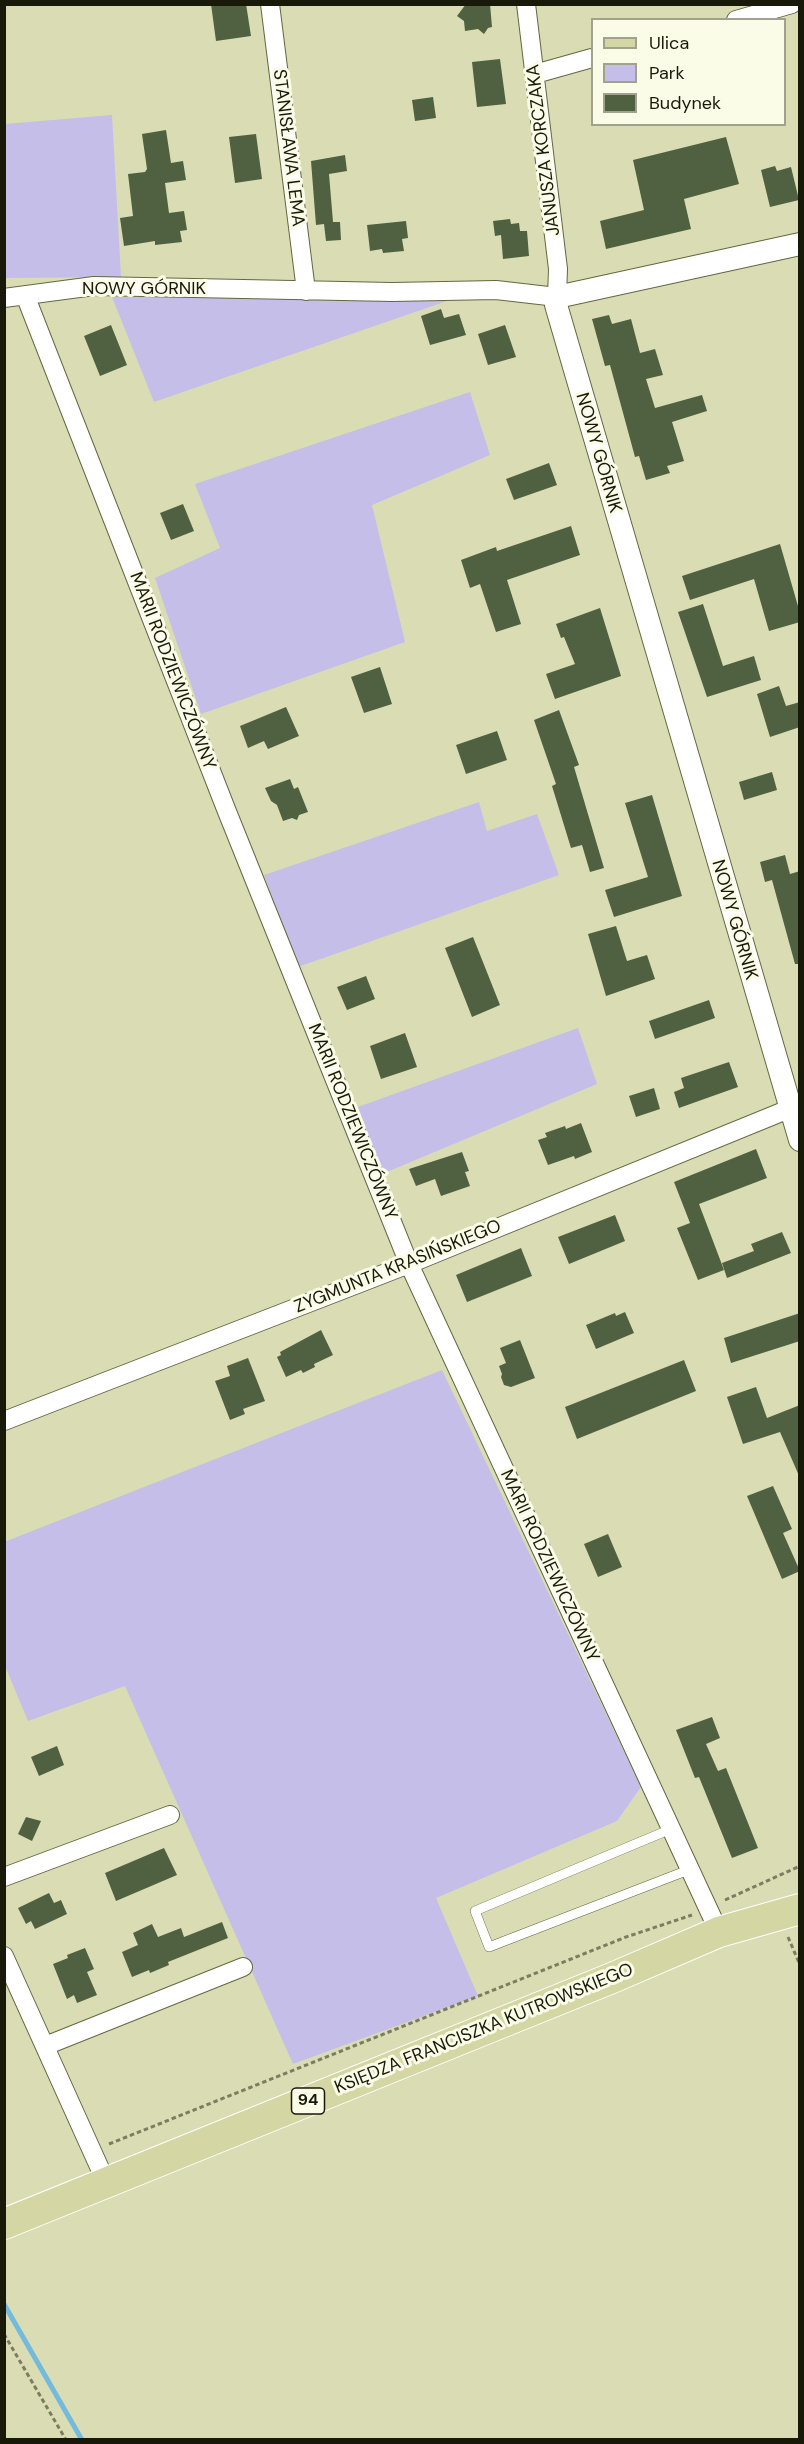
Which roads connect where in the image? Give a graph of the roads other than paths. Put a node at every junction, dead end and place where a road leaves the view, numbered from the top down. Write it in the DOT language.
graph roads {
  1 [pos="270,4"];
  2 [pos="526,4"];
  3 [pos="792,4"];
  4 [pos="743,18"];
  5 [pos="591,58"];
  6 [pos="535,74"];
  7 [pos="799,249"];
  8 [pos="306,291"];
  9 [pos="25,295"];
  10 [pos="557,297"];
  11 [pos="4,298"];
  12 [pos="789,1109"];
  13 [pos="800,1140"];
  14 [pos="408,1264"];
  15 [pos="4,1421"];
  16 [pos="170,1815"];
  17 [pos="671,1829"];
  18 [pos="691,1869"];
  19 [pos="4,1877"];
  20 [pos="789,1912"];
  21 [pos="714,1920"];
  22 [pos="4,1956"];
  23 [pos="243,1967"];
  24 [pos="45,2046"];
  25 [pos="106,2182"];
  26 [pos="4,2224"];
  1 -- 8 [label="street, STANISŁAWA LEMA"];
  2 -- 6 [label="street, JANUSZA KORCZAKA"];
  3 -- 4 [label="street"];
  5 -- 6 [label="street"];
  6 -- 10 [label="street, JANUSZA KORCZAKA"];
  7 -- 10 [label="street"];
  8 -- 9 [label="street, NOWY GÓRNIK"];
  8 -- 10 [label="street, NOWY GÓRNIK"];
  9 -- 11 [label="street, NOWY GÓRNIK"];
  9 -- 14 [label="street, MARII RODZIEWICZÓWNY"];
  10 -- 12 [label="street, NOWY GÓRNIK"];
  12 -- 13 [label="street, NOWY GÓRNIK"];
  12 -- 14 [label="street, ZYGMUNTA KRASIŃSKIEGO"];
  14 -- 15 [label="street, ZYGMUNTA KRASIŃSKIEGO"];
  14 -- 17 [label="street, MARII RODZIEWICZÓWNY"];
  16 -- 19 [label="street"];
  17 -- 18 [label="street, MARII RODZIEWICZÓWNY"];
  17 -- 18 [label="lane"];
  18 -- 21 [label="street, MARII RODZIEWICZÓWNY"];
  20 -- 21 [label="main road, KSIĘDZA FRANCISZKA KUTROWSKIEGO / 94"];
  21 -- 25 [label="main road, KSIĘDZA FRANCISZKA KUTROWSKIEGO / 94"];
  22 -- 24 [label="street"];
  23 -- 24 [label="street"];
  24 -- 25 [label="street"];
  25 -- 26 [label="main road, KSIĘDZA FRANCISZKA KUTROWSKIEGO / 94"];
}
